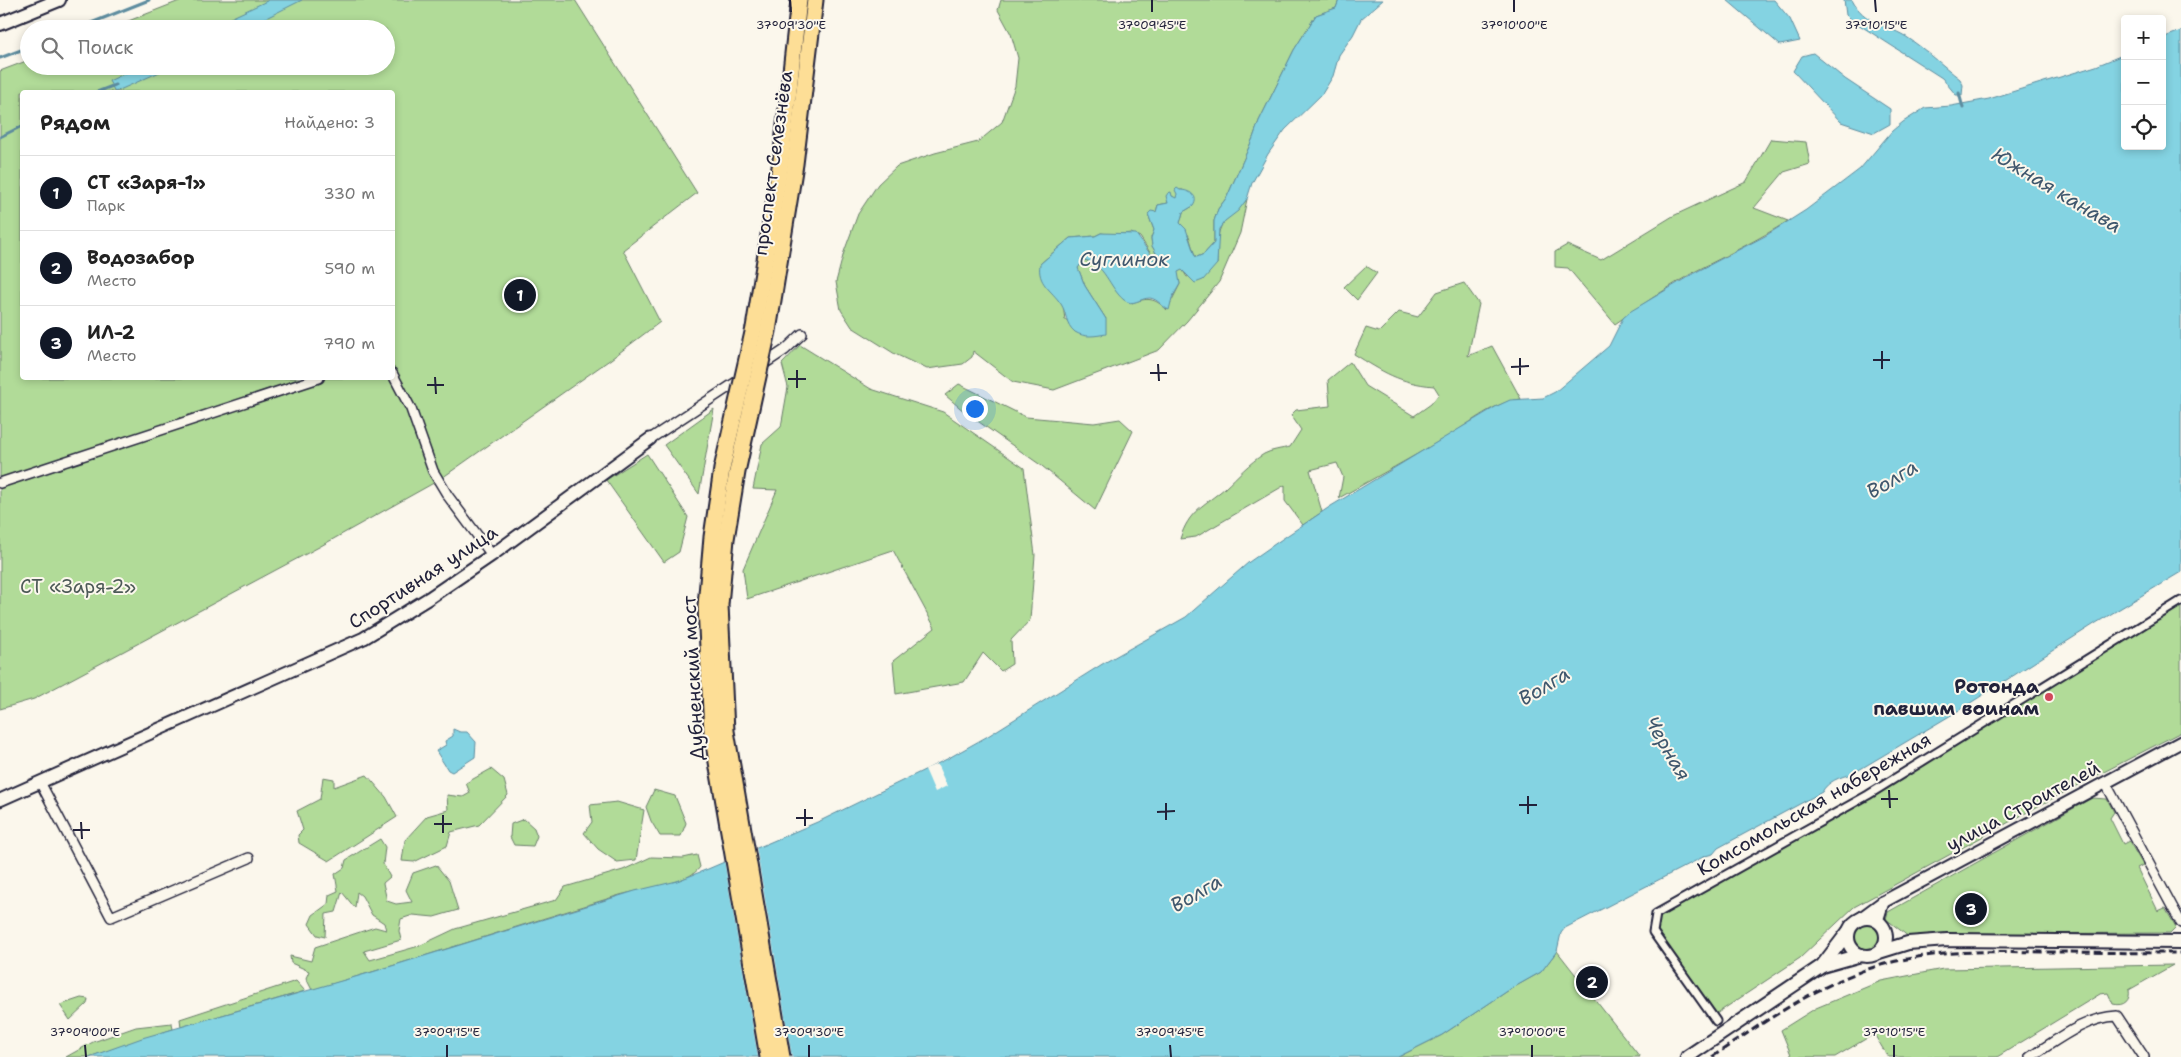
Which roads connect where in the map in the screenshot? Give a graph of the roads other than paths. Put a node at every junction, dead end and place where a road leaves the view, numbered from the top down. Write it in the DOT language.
graph roads {
  1 [pos="59,0"];
  2 [pos="799,0"];
  3 [pos="815,0"];
  4 [pos="0,24"];
  5 [pos="761,329"];
  6 [pos="802,334"];
  7 [pos="395,379"];
  8 [pos="313,380"];
  9 [pos="650,439"];
  10 [pos="0,483"];
  11 [pos="492,554"];
  12 [pos="2181,601"];
  13 [pos="2181,742"];
  14 [pos="40,782"];
  15 [pos="2105,782"];
  16 [pos="0,800"];
  17 [pos="249,858"];
  18 [pos="1883,902"];
  19 [pos="1860,919"];
  20 [pos="2181,923"];
  21 [pos="1881,925"];
  22 [pos="1848,932"];
  23 [pos="2181,942"];
  24 [pos="1908,943"];
  25 [pos="1879,952"];
  26 [pos="1861,955"];
  27 [pos="1822,966"];
  28 [pos="1716,1021"];
  29 [pos="768,1057"];
  30 [pos="782,1057"];
  31 [pos="1687,1057"];
  32 [pos="2030,1057"];
  33 [pos="2144,1057"];
  1 -- 4 [label="main road"];
  2 -- 5 [label="main road, проспект Селезнёва"];
  3 -- 5 [label="main road, проспект Селезнёва"];
  5 -- 29 [label="main road, Дубненский мост, bridge"];
  5 -- 30 [label="main road, Дубненский мост, bridge"];
  6 -- 9 [label="street, Спортивная улица"];
  7 -- 11 [label="street"];
  8 -- 10 [label="street"];
  9 -- 11 [label="street, Спортивная улица"];
  11 -- 14 [label="street, Спортивная улица"];
  12 -- 28 [label="street, Комсомольская набережная"];
  13 -- 15 [label="street, улица Строителей"];
  14 -- 16 [label="street, Спортивная улица"];
  14 -- 17 [label="street"];
  15 -- 18 [label="street, улица Строителей"];
  15 -- 20 [label="street"];
  18 -- 19 [label="street, улица Строителей"];
  18 -- 21 [label="street"];
  19 -- 21 [label="main road"];
  19 -- 22 [label="main road"];
  21 -- 24 [label="main road"];
  21 -- 25 [label="main road"];
  22 -- 26 [label="main road"];
  22 -- 27 [label="main road"];
  23 -- 24 [label="main road"];
  24 -- 25 [label="main road"];
  25 -- 26 [label="main road"];
  26 -- 27 [label="main road"];
  27 -- 31 [label="main road"];
  32 -- 33 [label="street"];
}
